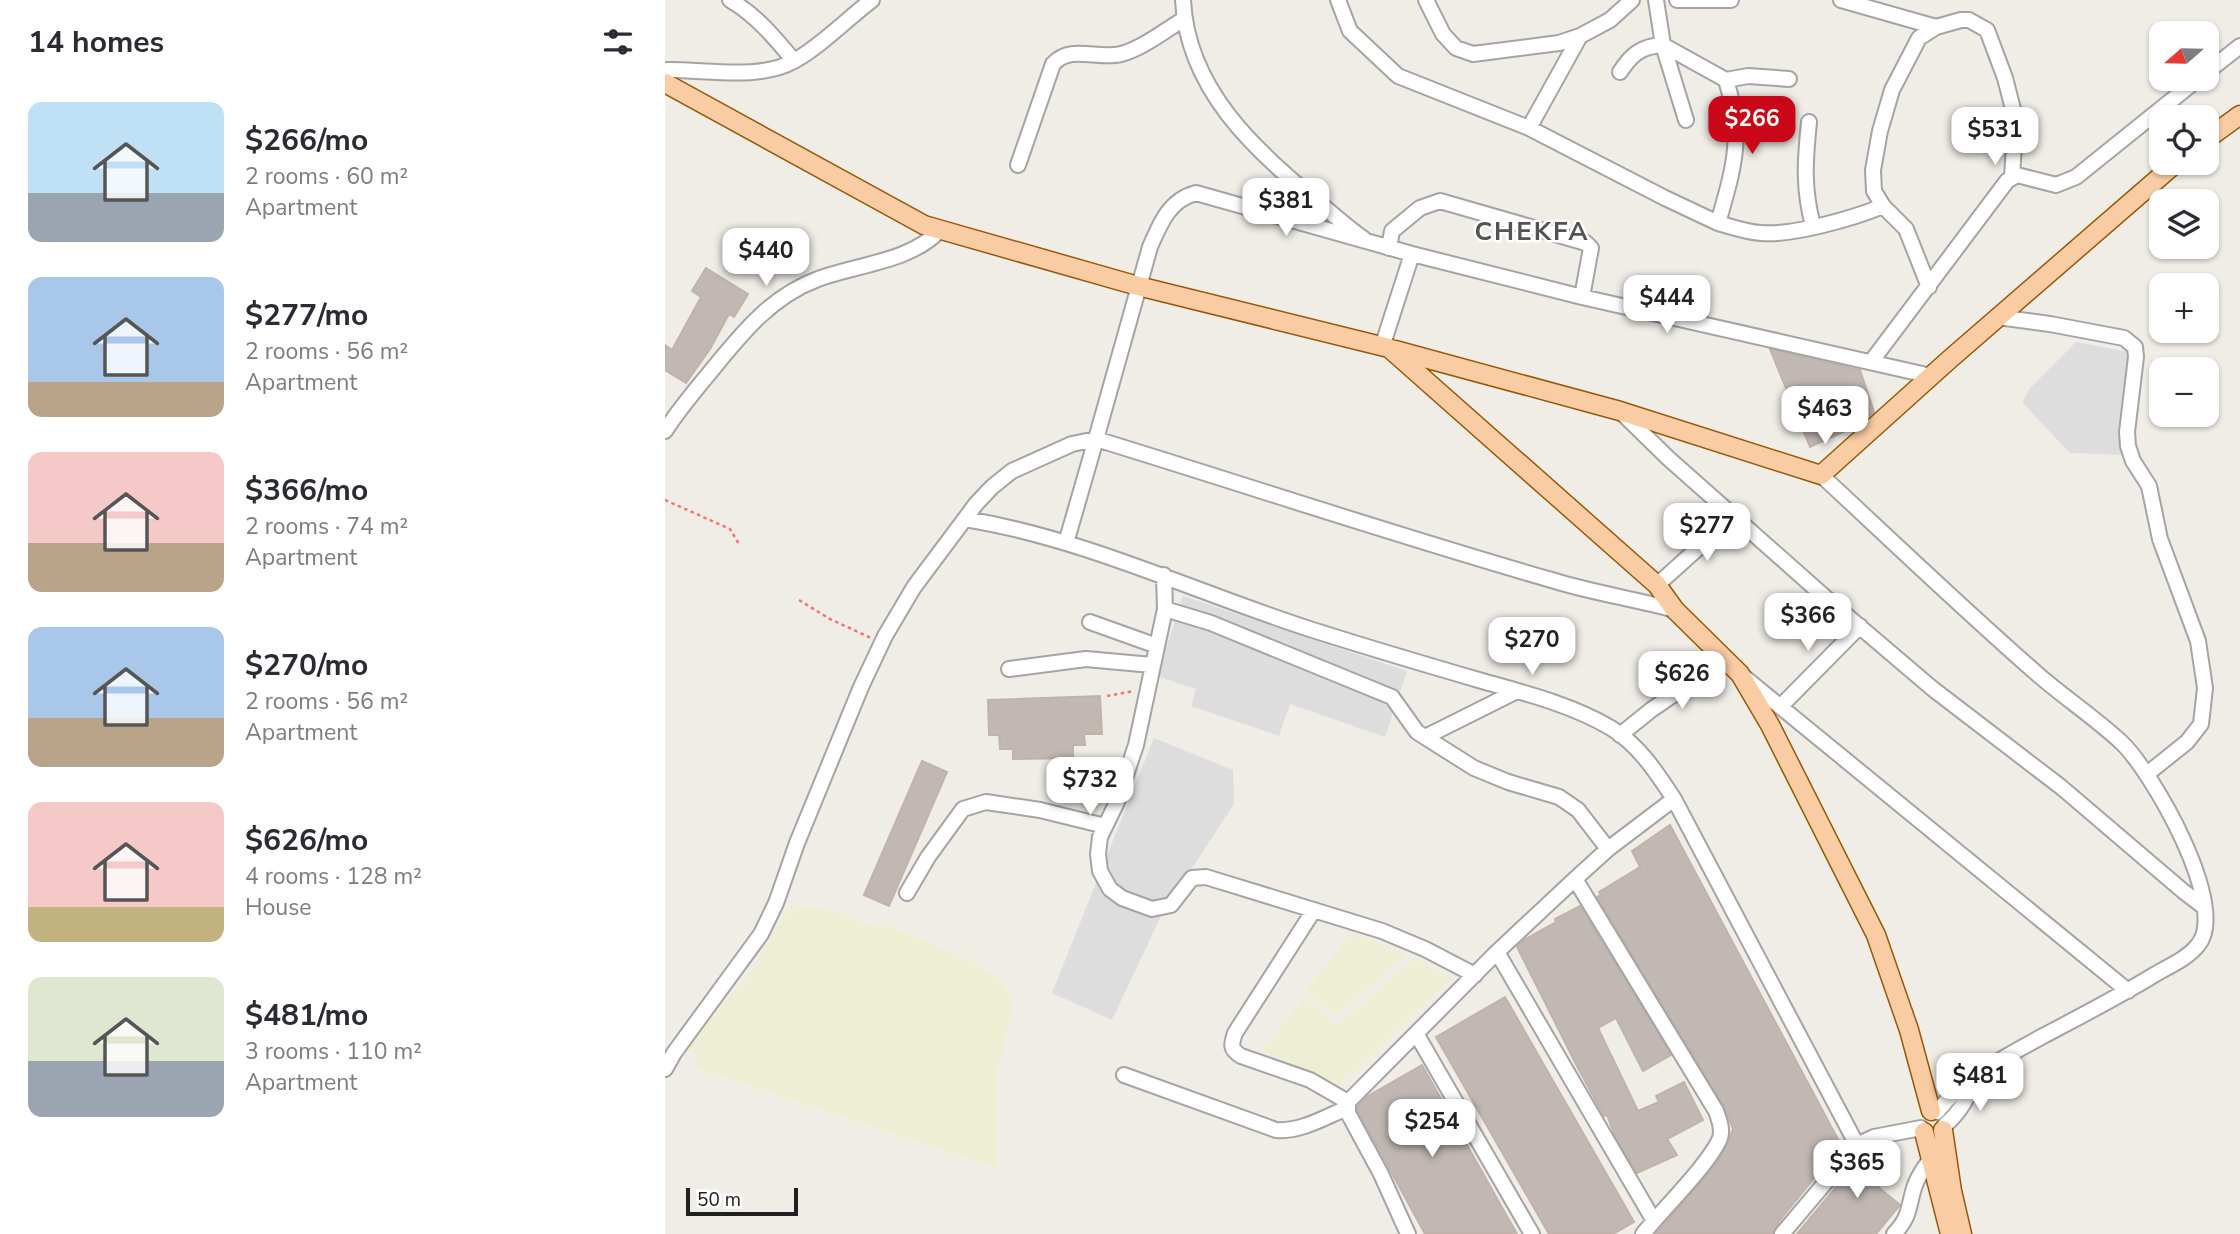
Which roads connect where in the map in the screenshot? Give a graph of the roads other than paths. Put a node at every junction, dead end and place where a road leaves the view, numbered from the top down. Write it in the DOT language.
graph roads {
  1 [pos="730,0"];
  2 [pos="872,0"];
  3 [pos="1183,0"];
  4 [pos="1338,0"];
  5 [pos="1426,0"];
  6 [pos="1632,0"];
  7 [pos="1656,0"];
  8 [pos="1677,0"];
  9 [pos="1731,0"];
  10 [pos="1841,0"];
  11 [pos="1184,19"];
  12 [pos="1936,27"];
  13 [pos="1580,36"];
  14 [pos="1663,45"];
  15 [pos="2240,46"];
  16 [pos="794,61"];
  17 [pos="2219,63"];
  18 [pos="665,70"];
  19 [pos="1620,72"];
  20 [pos="1789,79"];
  21 [pos="1726,80"];
  22 [pos="665,83"];
  23 [pos="2186,91"];
  24 [pos="2173,105"];
  25 [pos="2240,116"];
  26 [pos="1686,120"];
  27 [pos="1809,122"];
  28 [pos="2149,124"];
  29 [pos="1529,128"];
  30 [pos="2219,131"];
  31 [pos="1019,165"];
  32 [pos="2162,175"];
  33 [pos="2012,177"];
  34 [pos="1883,206"];
  35 [pos="1719,223"];
  36 [pos="1813,226"];
  37 [pos="940,230"];
  38 [pos="1368,242"];
  39 [pos="1389,248"];
  40 [pos="1412,254"];
  41 [pos="1138,286"];
  42 [pos="1929,286"];
  43 [pos="1582,297"];
  44 [pos="1998,317"];
  45 [pos="1386,347"];
  46 [pos="1871,362"];
  47 [pos="1931,376"];
  48 [pos="1621,411"];
  49 [pos="665,431"];
  50 [pos="1096,439"];
  51 [pos="1821,475"];
  52 [pos="1735,515"];
  53 [pos="965,519"];
  54 [pos="1066,543"];
  55 [pos="1164,575"];
  56 [pos="1657,585"];
  57 [pos="1165,609"];
  58 [pos="1675,610"];
  59 [pos="1090,622"];
  60 [pos="1860,626"];
  61 [pos="1157,646"];
  62 [pos="1724,660"];
  63 [pos="1152,665"];
  64 [pos="1009,669"];
  65 [pos="1740,674"];
  66 [pos="1517,691"];
  67 [pos="1781,706"];
  68 [pos="1620,735"];
  69 [pos="1425,737"];
  70 [pos="2147,774"];
  71 [pos="1674,799"];
  72 [pos="1105,826"];
  73 [pos="1608,849"];
  74 [pos="1575,879"];
  75 [pos="907,893"];
  76 [pos="2204,907"];
  77 [pos="1314,910"];
  78 [pos="1497,952"];
  79 [pos="1475,975"];
  80 [pos="2128,991"];
  81 [pos="1417,1035"];
  82 [pos="665,1069"];
  83 [pos="1124,1074"];
  84 [pos="1347,1105"];
  85 [pos="1939,1119"];
  86 [pos="1923,1130"];
  87 [pos="1857,1145"];
  88 [pos="1930,1158"];
  89 [pos="1654,1221"];
  90 [pos="1408,1234"];
  91 [pos="1532,1234"];
  92 [pos="1643,1234"];
  93 [pos="1782,1234"];
  94 [pos="1894,1234"];
  95 [pos="1950,1234"];
  96 [pos="1962,1234"];
  1 -- 16 [label="street"];
  2 -- 16 [label="street"];
  3 -- 11 [label="street"];
  4 -- 29 [label="street"];
  5 -- 13 [label="street"];
  6 -- 13 [label="street"];
  7 -- 14 [label="street"];
  8 -- 9 [label="street"];
  10 -- 12 [label="street"];
  11 -- 31 [label="street"];
  11 -- 38 [label="street"];
  12 -- 33 [label="street"];
  12 -- 34 [label="street"];
  13 -- 29 [label="street"];
  14 -- 19 [label="street"];
  14 -- 21 [label="street"];
  14 -- 26 [label="street"];
  15 -- 17 [label="street"];
  16 -- 18 [label="street"];
  20 -- 21 [label="street"];
  21 -- 35 [label="street"];
  22 -- 37 [label="main road"];
  23 -- 24 [label="street"];
  25 -- 30 [label="main road"];
  27 -- 36 [label="street"];
  28 -- 33 [label="street"];
  29 -- 35 [label="street"];
  32 -- 44 [label="main road"];
  33 -- 42 [label="street"];
  34 -- 36 [label="street"];
  34 -- 42 [label="street"];
  35 -- 36 [label="street"];
  37 -- 41 [label="main road"];
  37 -- 49 [label="street"];
  38 -- 39 [label="street"];
  38 -- 41 [label="street"];
  39 -- 40 [label="street"];
  39 -- 43 [label="street"];
  40 -- 43 [label="street"];
  40 -- 45 [label="street"];
  41 -- 45 [label="main road"];
  41 -- 50 [label="street"];
  42 -- 46 [label="street"];
  43 -- 46 [label="street"];
  44 -- 47 [label="main road"];
  44 -- 70 [label="street"];
  45 -- 48 [label="main road"];
  45 -- 56 [label="main road"];
  46 -- 47 [label="street"];
  47 -- 51 [label="main road"];
  48 -- 51 [label="main road"];
  48 -- 52 [label="street"];
  50 -- 53 [label="street"];
  50 -- 54 [label="street"];
  50 -- 58 [label="street"];
  51 -- 70 [label="street"];
  52 -- 56 [label="street"];
  52 -- 60 [label="street"];
  53 -- 54 [label="street"];
  53 -- 82 [label="street"];
  54 -- 55 [label="street"];
  55 -- 57 [label="street"];
  55 -- 66 [label="street"];
  56 -- 58 [label="main road"];
  57 -- 61 [label="street"];
  57 -- 69 [label="street"];
  58 -- 62 [label="main road"];
  59 -- 61 [label="street"];
  60 -- 67 [label="street"];
  60 -- 76 [label="street"];
  61 -- 63 [label="street"];
  62 -- 65 [label="main road"];
  62 -- 68 [label="street"];
  63 -- 64 [label="street"];
  63 -- 72 [label="street"];
  65 -- 67 [label="street"];
  65 -- 85 [label="main road"];
  66 -- 68 [label="street"];
  66 -- 69 [label="street"];
  67 -- 80 [label="street"];
  68 -- 71 [label="street"];
  69 -- 73 [label="street"];
  70 -- 76 [label="street"];
  71 -- 73 [label="street"];
  71 -- 87 [label="street"];
  72 -- 75 [label="street"];
  72 -- 77 [label="street"];
  73 -- 74 [label="street"];
  74 -- 78 [label="street"];
  74 -- 89 [label="street"];
  76 -- 80 [label="street"];
  77 -- 79 [label="street"];
  77 -- 84 [label="street"];
  78 -- 79 [label="street"];
  78 -- 89 [label="street"];
  79 -- 81 [label="street"];
  80 -- 85 [label="street"];
  81 -- 84 [label="street"];
  81 -- 91 [label="street"];
  83 -- 84 [label="street"];
  84 -- 90 [label="street"];
  85 -- 86 [label="main road"];
  85 -- 96 [label="main road"];
  86 -- 87 [label="street"];
  86 -- 88 [label="main road"];
  87 -- 93 [label="street"];
  88 -- 94 [label="street"];
  88 -- 95 [label="main road"];
  89 -- 92 [label="street"];
}
